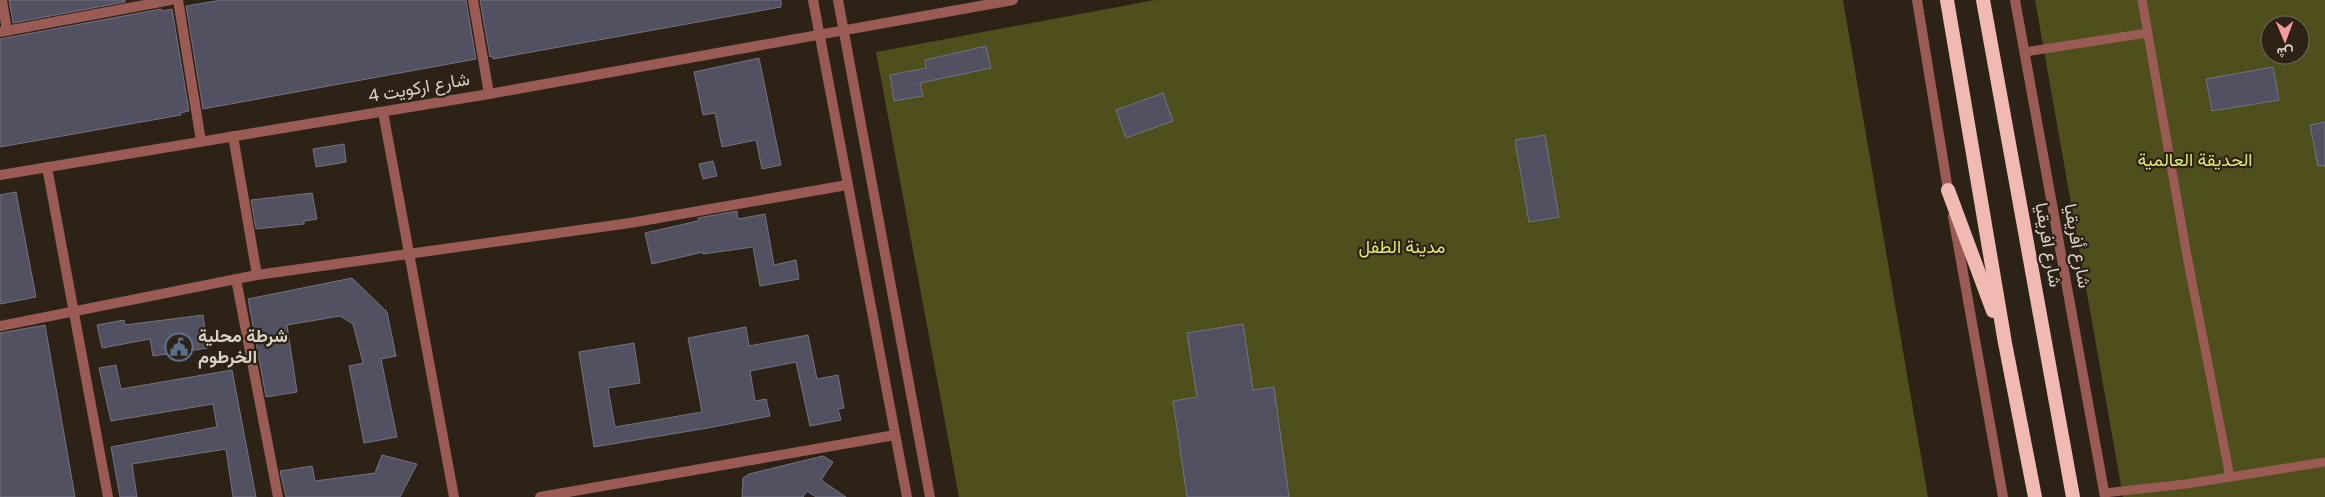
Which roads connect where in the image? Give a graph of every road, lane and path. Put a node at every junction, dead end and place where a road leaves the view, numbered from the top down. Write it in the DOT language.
graph roads {
  1 [pos="2,0"];
  2 [pos="170,0"];
  3 [pos="178,0"];
  4 [pos="473,0"];
  5 [pos="814,0"];
  6 [pos="838,0"];
  7 [pos="1013,0"];
  8 [pos="1917,0"];
  9 [pos="1947,0"];
  10 [pos="1983,0"];
  11 [pos="2015,0"];
  12 [pos="2142,0"];
  13 [pos="843,30"];
  14 [pos="3,31"];
  15 [pos="2147,33"];
  16 [pos="819,34"];
  17 [pos="2025,52"];
  18 [pos="489,94"];
  19 [pos="383,112"];
  20 [pos="233,136"];
  21 [pos="201,141"];
  22 [pos="47,167"];
  23 [pos="0,175"];
  24 [pos="847,185"];
  25 [pos="1948,190"];
  26 [pos="408,255"];
  27 [pos="257,275"];
  28 [pos="236,279"];
  29 [pos="73,312"];
  30 [pos="0,326"];
  31 [pos="2005,343"];
  32 [pos="895,435"];
  33 [pos="2325,462"];
  34 [pos="2230,477"];
  35 [pos="2104,495"];
  36 [pos="108,497"];
  37 [pos="278,497"];
  38 [pos="454,497"];
  39 [pos="540,497"];
  40 [pos="907,497"];
  41 [pos="930,497"];
  42 [pos="2003,497"];
  43 [pos="2035,497"];
  44 [pos="2073,497"];
  1 -- 14 [label="street"];
  2 -- 14 [label="street"];
  3 -- 21 [label="street"];
  4 -- 18 [label="street"];
  5 -- 16 [label="street"];
  6 -- 13 [label="street"];
  7 -- 13 [label="street, شارع اركويت 4"];
  8 -- 25 [label="street"];
  9 -- 31 [label="highway"];
  10 -- 44 [label="highway, شارع افريقيا"];
  11 -- 17 [label="street, شارع أفريقيا"];
  12 -- 15 [label="lane"];
  13 -- 16 [label="street, شارع اركويت 4"];
  13 -- 41 [label="street"];
  15 -- 17 [label="lane"];
  15 -- 34 [label="lane"];
  16 -- 18 [label="street, شارع اركويت 4"];
  16 -- 24 [label="street"];
  17 -- 35 [label="street, شارع أفريقيا"];
  18 -- 19 [label="street, شارع اركويت 4"];
  19 -- 20 [label="street, شارع اركويت 4"];
  19 -- 26 [label="street"];
  20 -- 21 [label="street, شارع اركويت 4"];
  20 -- 27 [label="street"];
  21 -- 22 [label="street, شارع اركويت 4"];
  22 -- 23 [label="street, شارع اركويت 4"];
  22 -- 29 [label="street"];
  24 -- 26 [label="street"];
  24 -- 32 [label="street"];
  25 -- 31 [label="highway"];
  25 -- 42 [label="street"];
  26 -- 27 [label="street"];
  26 -- 38 [label="street"];
  27 -- 28 [label="street"];
  28 -- 29 [label="street"];
  28 -- 37 [label="street"];
  29 -- 30 [label="street"];
  29 -- 36 [label="street"];
  31 -- 43 [label="highway"];
  32 -- 39 [label="street"];
  32 -- 40 [label="street"];
  33 -- 34 [label="lane"];
  34 -- 35 [label="lane"];
}
